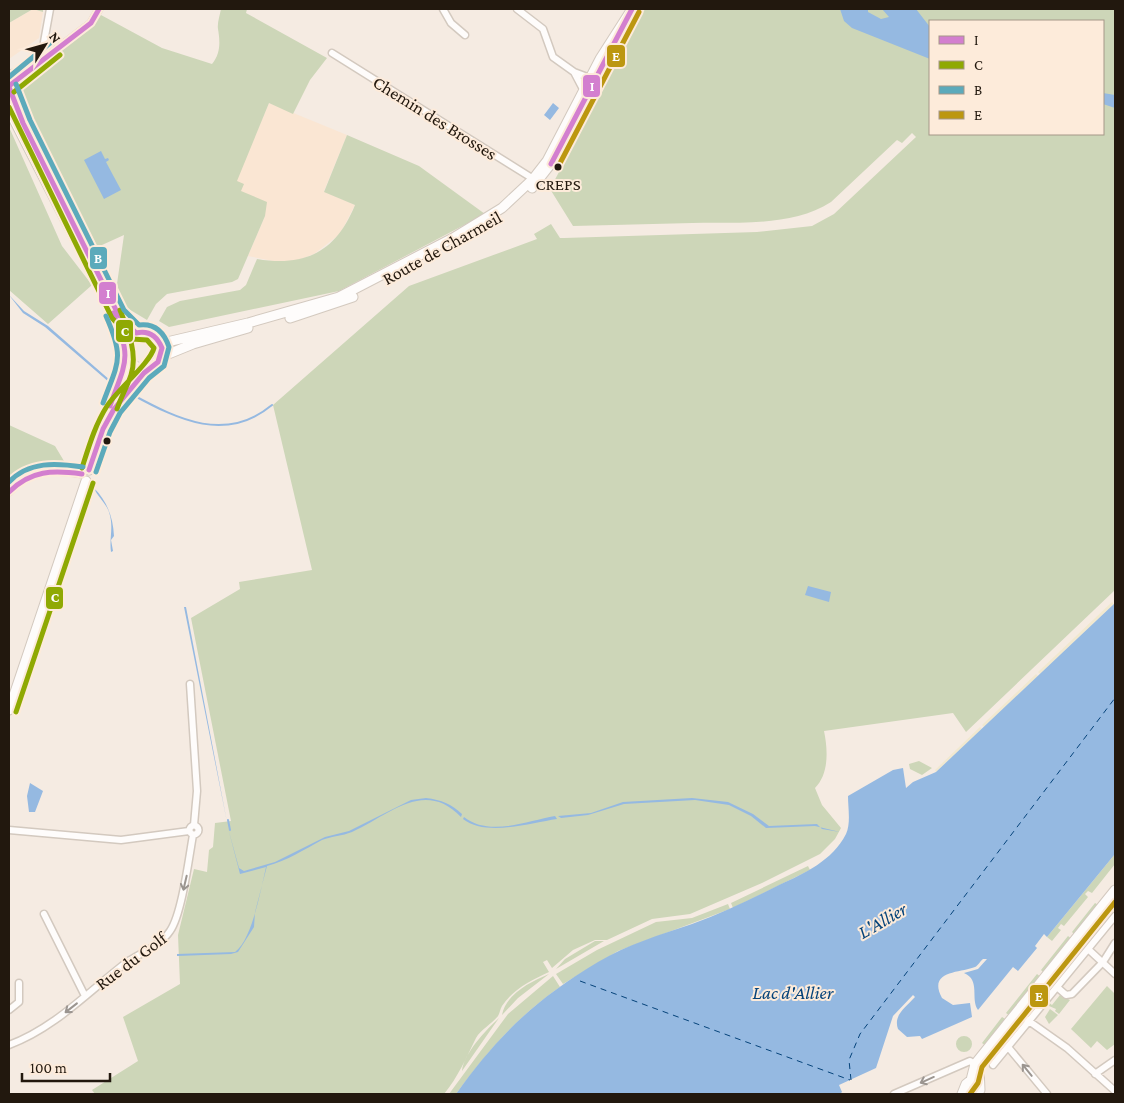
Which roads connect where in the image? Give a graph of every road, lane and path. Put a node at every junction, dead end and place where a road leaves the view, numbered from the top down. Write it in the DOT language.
graph roads {
  1 [pos="50,9"];
  2 [pos="100,9"];
  3 [pos="443,9"];
  4 [pos="518,9"];
  5 [pos="632,9"];
  6 [pos="465,35"];
  7 [pos="332,53"];
  8 [pos="47,56"];
  9 [pos="29,69"];
  10 [pos="574,72"];
  11 [pos="9,74"];
  12 [pos="590,84"];
  13 [pos="9,86"];
  14 [pos="9,110"];
  15 [pos="16,125"];
  16 [pos="535,181"];
  17 [pos="136,333"];
  18 [pos="158,339"];
  19 [pos="124,348"];
  20 [pos="126,357"];
  21 [pos="161,358"];
  22 [pos="150,368"];
  23 [pos="103,429"];
  24 [pos="86,475"];
  25 [pos="9,492"];
  26 [pos="190,684"];
  27 [pos="9,710"];
  28 [pos="9,830"];
  29 [pos="192,830"];
  30 [pos="1115,890"];
  31 [pos="1115,898"];
  32 [pos="44,914"];
  33 [pos="1115,916"];
  34 [pos="1115,943"];
  35 [pos="1088,950"];
  36 [pos="1103,962"];
  37 [pos="1115,974"];
  38 [pos="19,983"];
  39 [pos="1057,987"];
  40 [pos="85,996"];
  41 [pos="9,1010"];
  42 [pos="1018,1013"];
  43 [pos="1029,1022"];
  44 [pos="9,1045"];
  45 [pos="1008,1047"];
  46 [pos="1115,1060"];
  47 [pos="974,1064"];
  48 [pos="993,1065"];
  49 [pos="1095,1074"];
  50 [pos="975,1081"];
  51 [pos="1115,1091"];
  52 [pos="972,1093"];
  53 [pos="894,1094"];
  54 [pos="1046,1094"];
  1 -- 8 [label="street"];
  2 -- 8 [label="street"];
  3 -- 6 [label="street"];
  4 -- 10 [label="street"];
  5 -- 12 [label="main road, Route de Charmeil"];
  7 -- 16 [label="street, Chemin des Brosses"];
  8 -- 9 [label="street"];
  9 -- 11 [label="street"];
  9 -- 13 [label="street"];
  10 -- 12 [label="street"];
  10 -- 12 [label="street"];
  12 -- 16 [label="main road, Route de Charmeil"];
  12 -- 16 [label="main road, Route de Charmeil"];
  13 -- 15 [label="main road"];
  14 -- 15 [label="main road"];
  15 -- 17 [label="main road"];
  15 -- 19 [label="main road"];
  16 -- 18 [label="main road, Route de Charmeil"];
  16 -- 21 [label="main road, Route de Charmeil"];
  17 -- 18 [label="main road"];
  17 -- 19 [label="main road"];
  18 -- 21 [label="main road"];
  19 -- 20 [label="main road"];
  20 -- 22 [label="main road"];
  20 -- 23 [label="main road"];
  21 -- 22 [label="main road"];
  22 -- 23 [label="main road"];
  23 -- 24 [label="main road"];
  24 -- 25 [label="street"];
  24 -- 27 [label="main road"];
  26 -- 29 [label="street, Rue du Golf"];
  28 -- 29 [label="street"];
  29 -- 40 [label="street, Rue du Golf, one-way"];
  30 -- 42 [label="main road"];
  31 -- 42 [label="main road"];
  32 -- 40 [label="street"];
  33 -- 35 [label="street"];
  34 -- 36 [label="street"];
  35 -- 36 [label="street"];
  35 -- 39 [label="street"];
  36 -- 37 [label="street"];
  36 -- 39 [label="street"];
  38 -- 41 [label="street"];
  39 -- 43 [label="street"];
  40 -- 44 [label="street, Rue du Golf, one-way"];
  42 -- 43 [label="street"];
  42 -- 47 [label="main road"];
  43 -- 45 [label="street"];
  43 -- 49 [label="street"];
  45 -- 48 [label="street"];
  54 -- 45 [label="street, one-way"];
  46 -- 49 [label="street"];
  47 -- 50 [label="main road"];
  47 -- 53 [label="street, one-way"];
  49 -- 51 [label="street"];
  50 -- 52 [label="main road"];
  50 -- 52 [label="main road"];
}
